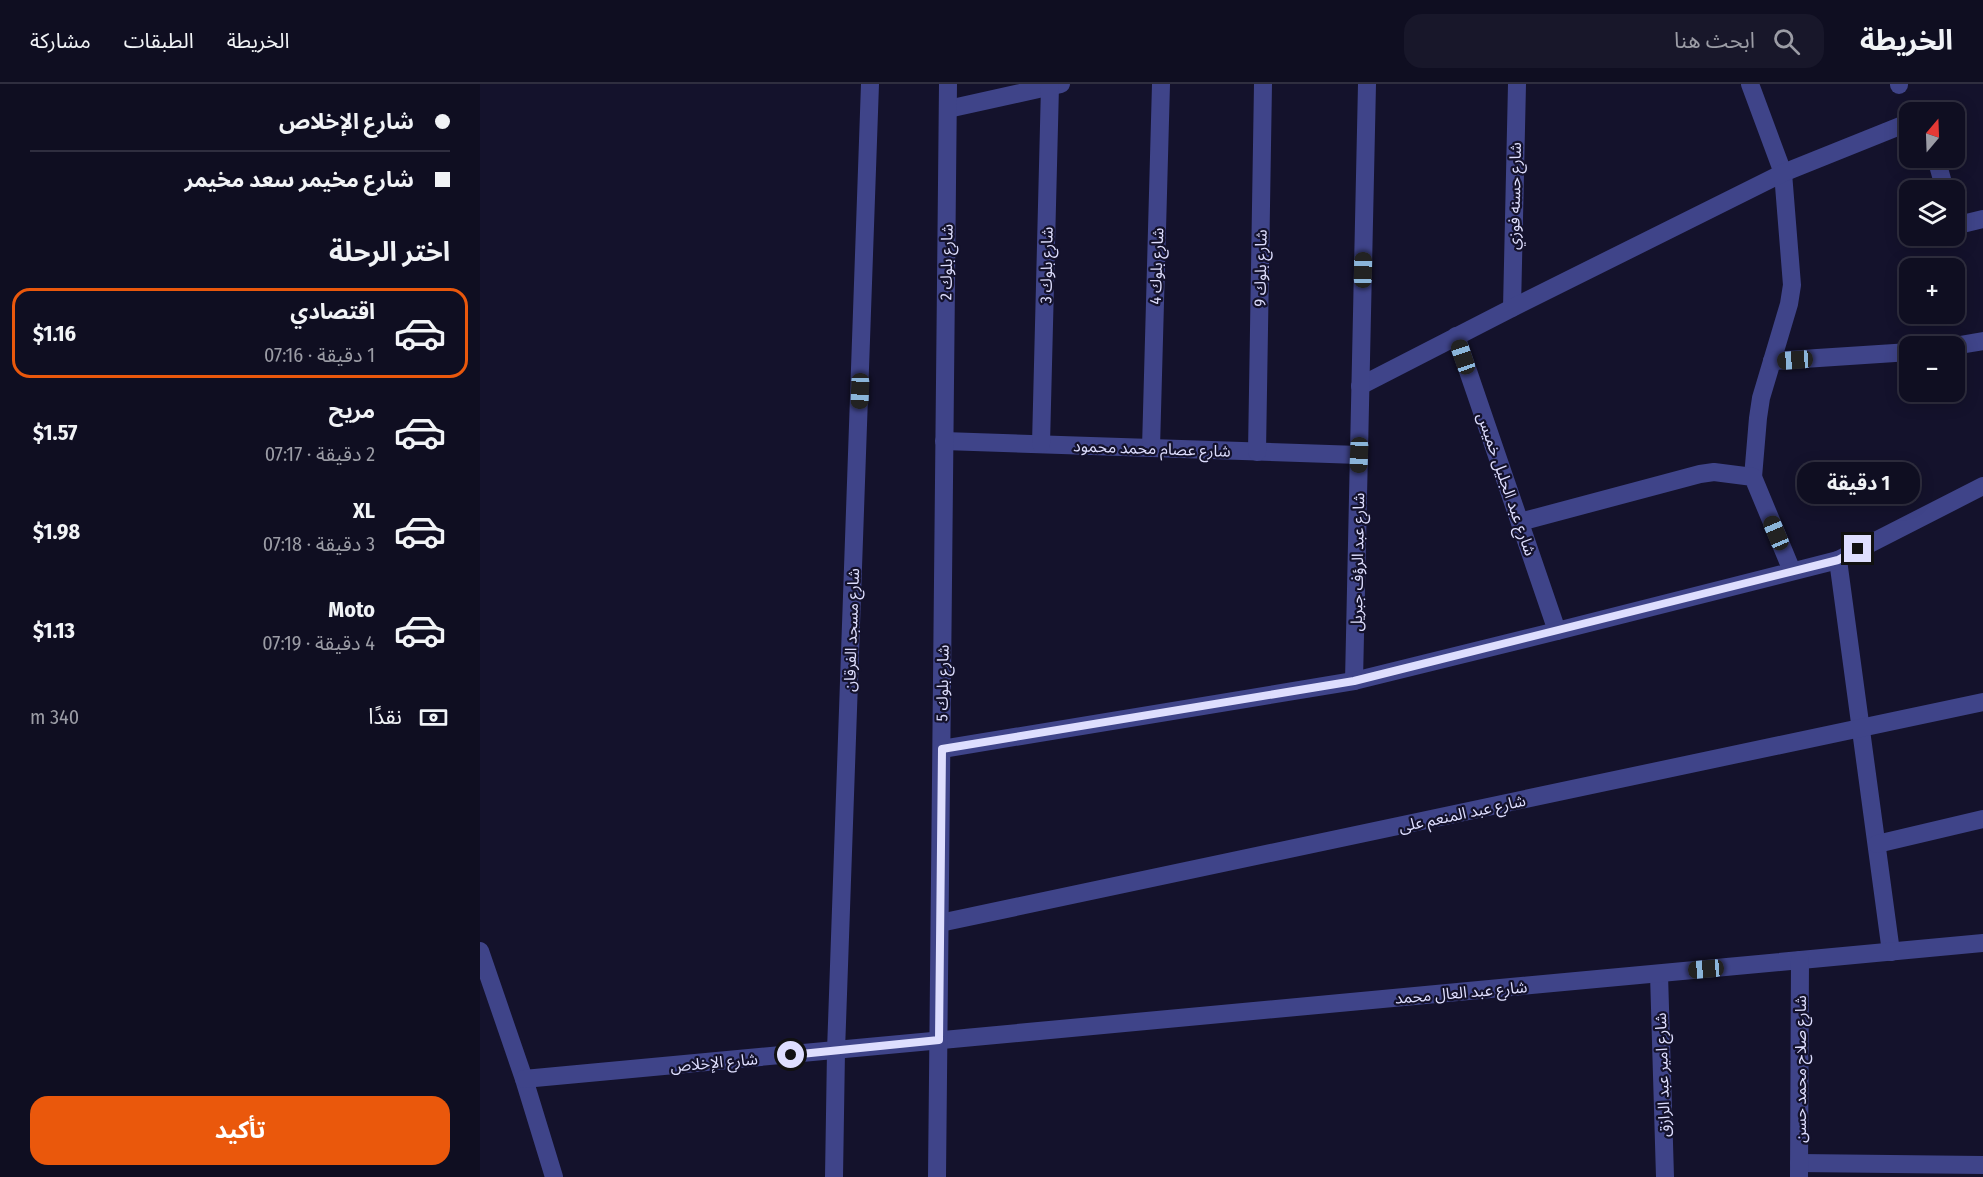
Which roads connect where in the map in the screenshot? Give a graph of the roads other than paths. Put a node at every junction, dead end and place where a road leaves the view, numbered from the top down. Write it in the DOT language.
graph roads {
  1 [pos="870,84"];
  2 [pos="948,84"];
  3 [pos="1161,84"];
  4 [pos="1263,84"];
  5 [pos="1367,84"];
  6 [pos="1517,84"];
  7 [pos="1750,84"];
  8 [pos="1056,85"];
  9 [pos="948,109"];
  10 [pos="1899,126"];
  11 [pos="1783,173"];
  12 [pos="1983,219"];
  13 [pos="1965,223"];
  14 [pos="1512,308"];
  15 [pos="1456,336"];
  16 [pos="1983,341"];
  17 [pos="1965,344"];
  18 [pos="1899,353"];
  19 [pos="1772,361"];
  20 [pos="1360,386"];
  21 [pos="944,441"];
  22 [pos="1041,444"];
  23 [pos="1151,448"];
  24 [pos="1257,452"];
  25 [pos="1359,455"];
  26 [pos="1753,477"];
  27 [pos="1983,486"];
  28 [pos="1520,522"];
  29 [pos="1838,560"];
  30 [pos="1792,571"];
  31 [pos="1557,631"];
  32 [pos="1354,681"];
  33 [pos="1983,702"];
  34 [pos="1862,729"];
  35 [pos="942,749"];
  36 [pos="1983,819"];
  37 [pos="1877,844"];
  38 [pos="940,923"];
  39 [pos="1983,943"];
  40 [pos="480,951"];
  41 [pos="1892,952"];
  42 [pos="1800,960"];
  43 [pos="1659,974"];
  44 [pos="939,1040"];
  45 [pos="836,1051"];
  46 [pos="524,1079"];
  47 [pos="1983,1165"];
  48 [pos="1799,1170"];
  49 [pos="554,1177"];
  50 [pos="834,1177"];
  51 [pos="937,1177"];
  52 [pos="1665,1177"];
  1 -- 45 [label="street, شارع مسجد الفرقان"];
  2 -- 9 [label="street, شارع بلوك 2"];
  3 -- 23 [label="street, شارع بلوك 4"];
  4 -- 24 [label="street, شارع بلوك 9"];
  5 -- 20 [label="street, شارع عبد الرؤف جبريل"];
  6 -- 14 [label="street, شارع حسنه فوزي"];
  7 -- 11 [label="street"];
  8 -- 9 [label="street"];
  8 -- 22 [label="street, شارع بلوك 3"];
  9 -- 21 [label="street, شارع بلوك 2"];
  10 -- 11 [label="street"];
  11 -- 14 [label="street"];
  11 -- 19 [label="street"];
  12 -- 13 [label="street"];
  14 -- 15 [label="street"];
  15 -- 20 [label="street"];
  15 -- 28 [label="street, شارع عبد الجليل خميس"];
  16 -- 17 [label="street"];
  18 -- 19 [label="street"];
  19 -- 26 [label="street"];
  20 -- 25 [label="street, شارع عبد الرؤف جبريل"];
  21 -- 22 [label="street, شارع عصام محمد محمود"];
  21 -- 35 [label="street, شارع بلوك 5"];
  22 -- 23 [label="street, شارع عصام محمد محمود"];
  23 -- 24 [label="street, شارع عصام محمد محمود"];
  24 -- 25 [label="street, شارع عصام محمد محمود"];
  25 -- 32 [label="street, شارع عبد الرؤف جبريل"];
  26 -- 28 [label="street"];
  26 -- 30 [label="street"];
  27 -- 29 [label="street"];
  28 -- 31 [label="street, شارع عبد الجليل خميس"];
  29 -- 30 [label="street"];
  29 -- 34 [label="street"];
  30 -- 31 [label="street"];
  31 -- 32 [label="street"];
  32 -- 35 [label="street"];
  33 -- 34 [label="street, شارع عبد المنعم على"];
  34 -- 37 [label="street"];
  34 -- 38 [label="street, شارع عبد المنعم على"];
  35 -- 38 [label="street, شارع بلوك 5"];
  36 -- 37 [label="street"];
  37 -- 41 [label="street"];
  38 -- 44 [label="street, شارع بلوك 5"];
  39 -- 41 [label="street, شارع عبد العال محمد"];
  40 -- 46 [label="street"];
  41 -- 42 [label="street, شارع عبد العال محمد"];
  42 -- 43 [label="street, شارع عبد العال محمد"];
  42 -- 48 [label="street, شارع صلاح محمد حسن"];
  43 -- 44 [label="street, شارع عبد العال محمد"];
  43 -- 52 [label="street, شارع امير عبد الرازق"];
  44 -- 45 [label="street, شارع الإخلاص"];
  44 -- 51 [label="street, شارع بلوك 5"];
  45 -- 46 [label="street, شارع الإخلاص"];
  45 -- 50 [label="street, شارع مسجد الفرقان"];
  46 -- 49 [label="street"];
  47 -- 48 [label="street"];
}
